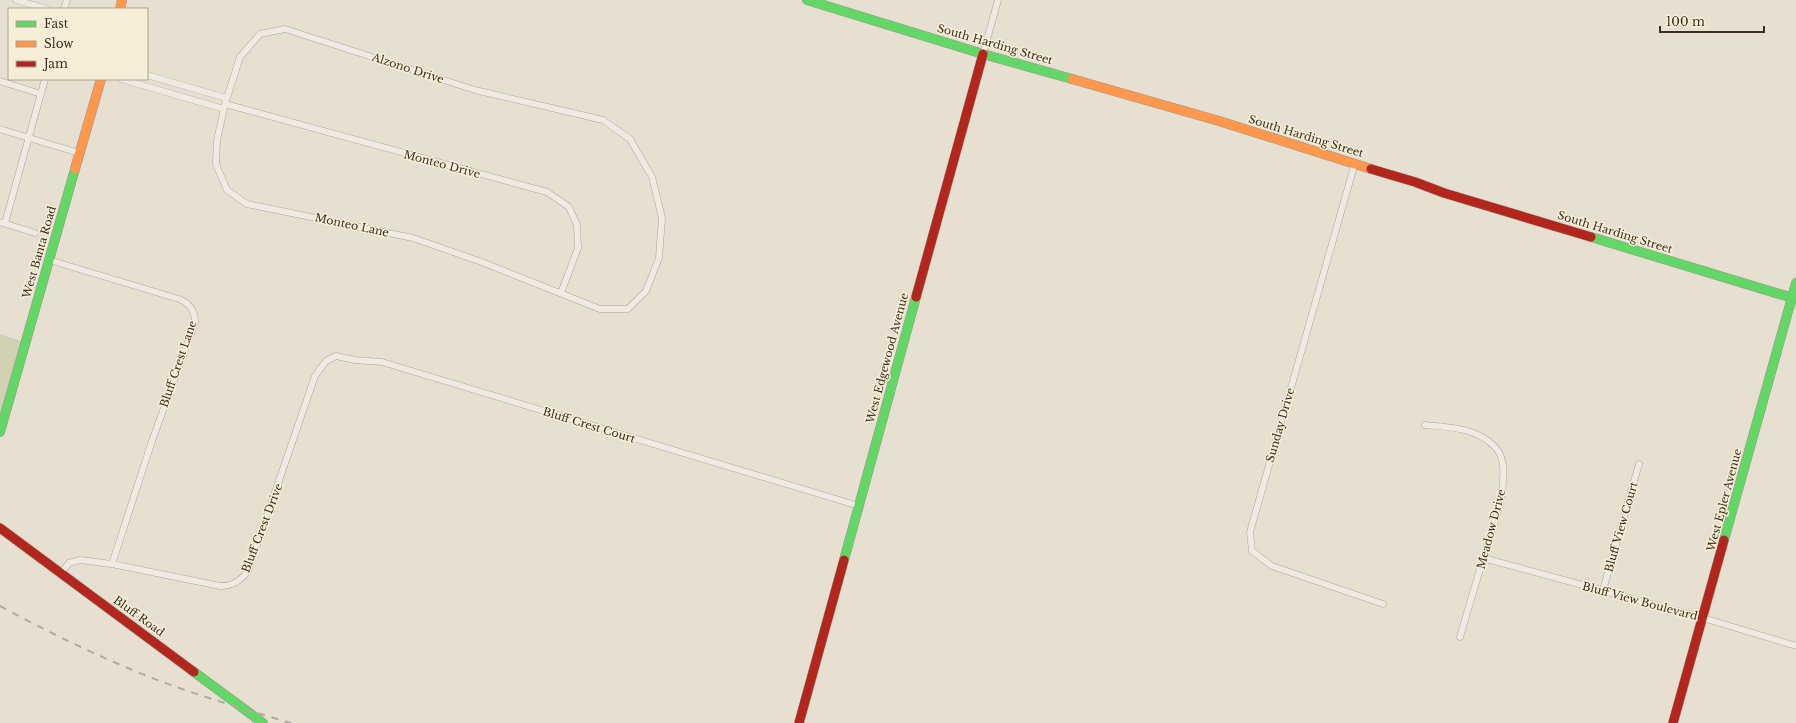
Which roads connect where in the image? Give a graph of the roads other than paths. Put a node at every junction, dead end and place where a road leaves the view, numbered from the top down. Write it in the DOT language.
graph roads {
  1 [pos="16,0"];
  2 [pos="807,0"];
  3 [pos="998,0"];
  4 [pos="44,8"];
  5 [pos="983,54"];
  6 [pos="148,75"];
  7 [pos="45,80"];
  8 [pos="101,80"];
  9 [pos="125,80"];
  10 [pos="0,81"];
  11 [pos="41,94"];
  12 [pos="225,104"];
  13 [pos="0,129"];
  14 [pos="30,137"];
  15 [pos="630,139"];
  16 [pos="79,153"];
  17 [pos="1355,163"];
  18 [pos="3,223"];
  19 [pos="35,233"];
  20 [pos="49,260"];
  21 [pos="1796,283"];
  22 [pos="561,293"];
  23 [pos="1794,298"];
  24 [pos="322,365"];
  25 [pos="1425,425"];
  26 [pos="0,432"];
  27 [pos="1639,464"];
  28 [pos="859,506"];
  29 [pos="0,528"];
  30 [pos="1484,558"];
  31 [pos="112,564"];
  32 [pos="61,573"];
  33 [pos="1603,590"];
  34 [pos="1383,604"];
  35 [pos="1703,618"];
  36 [pos="1460,637"];
  37 [pos="1796,646"];
  38 [pos="263,723"];
  39 [pos="799,723"];
  40 [pos="1674,723"];
  1 -- 4 [label="street"];
  2 -- 5 [label="street, South Harding Street"];
  3 -- 5 [label="street, West Edgewood Avenue"];
  5 -- 17 [label="street, South Harding Street"];
  5 -- 28 [label="street, West Edgewood Avenue"];
  6 -- 12 [label="street, Monteo Drive"];
  7 -- 11 [label="street"];
  8 -- 16 [label="street, West Banta Road"];
  9 -- 12 [label="street, Monteo Drive"];
  10 -- 11 [label="street"];
  11 -- 14 [label="street"];
  12 -- 15 [label="street, Alzono Drive"];
  12 -- 22 [label="street, Monteo Lane"];
  12 -- 22 [label="street, Monteo Drive"];
  13 -- 14 [label="street"];
  14 -- 16 [label="street"];
  14 -- 18 [label="street"];
  15 -- 22 [label="street, Monteo Lane"];
  16 -- 20 [label="street, West Banta Road"];
  17 -- 23 [label="street, South Harding Street"];
  17 -- 34 [label="street, Sunday Drive"];
  18 -- 19 [label="street"];
  20 -- 26 [label="street, West Banta Road"];
  20 -- 31 [label="street, Bluff Crest Lane"];
  21 -- 23 [label="street, West Epler Avenue"];
  23 -- 35 [label="street, West Epler Avenue"];
  24 -- 28 [label="street, Bluff Crest Court"];
  24 -- 31 [label="street, Bluff Crest Drive"];
  25 -- 30 [label="street, Meadow Drive"];
  27 -- 33 [label="street, Bluff View Court"];
  28 -- 39 [label="street, West Edgewood Avenue"];
  29 -- 32 [label="street, Bluff Road"];
  30 -- 33 [label="street, Bluff View Boulevard"];
  30 -- 36 [label="street, Meadow Drive"];
  31 -- 32 [label="street, Bluff Crest Drive"];
  32 -- 38 [label="street, Bluff Road"];
  33 -- 35 [label="street, Bluff View Boulevard"];
  35 -- 37 [label="street, Bluff View Boulevard"];
  35 -- 40 [label="street, West Epler Avenue"];
}
